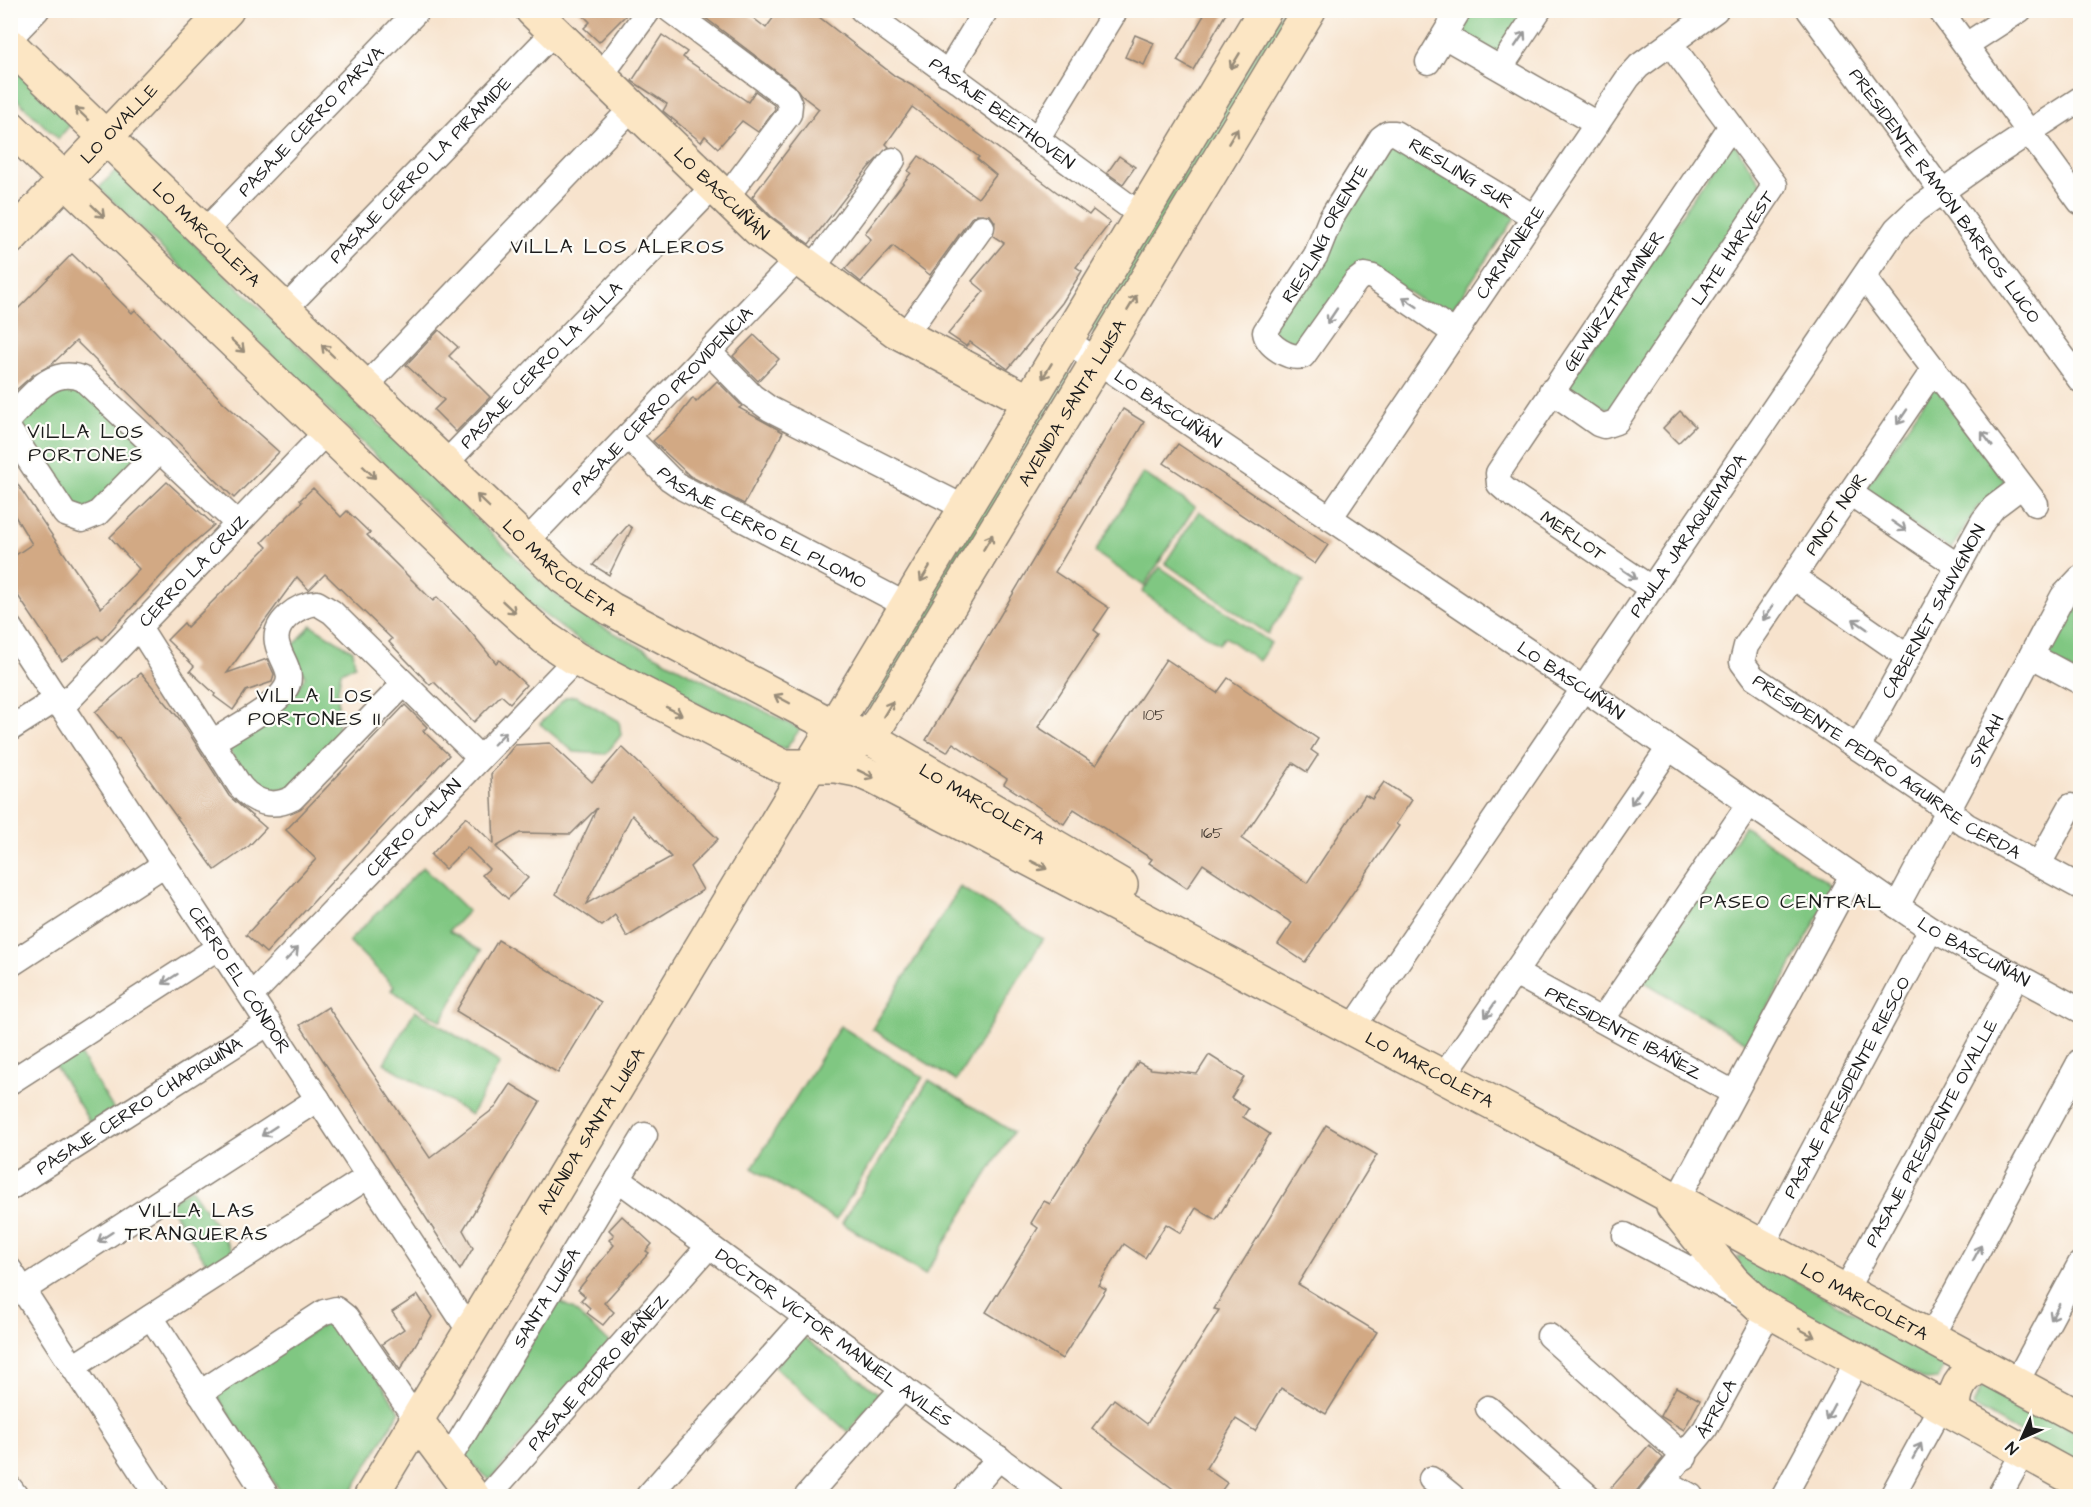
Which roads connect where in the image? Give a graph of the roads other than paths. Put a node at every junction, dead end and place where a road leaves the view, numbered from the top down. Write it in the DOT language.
graph roads {
  1 [pos="37,10"];
  2 [pos="227,10"];
  3 [pos="418,10"];
  4 [pos="650,10"];
  5 [pos="670,10"];
  6 [pos="862,10"];
  7 [pos="986,10"];
  8 [pos="1116,10"];
  9 [pos="1265,10"];
  10 [pos="1309,10"];
  11 [pos="1459,10"];
  12 [pos="1539,10"];
  13 [pos="1716,10"];
  14 [pos="1809,10"];
  15 [pos="1940,10"];
  16 [pos="2020,10"];
  17 [pos="543,21"];
  18 [pos="1444,36"];
  19 [pos="10,38"];
  20 [pos="1670,43"];
  21 [pos="10,45"];
  22 [pos="1966,45"];
  23 [pos="1428,62"];
  24 [pos="1501,67"];
  25 [pos="947,74"];
  26 [pos="600,77"];
  27 [pos="2080,99"];
  28 [pos="632,108"];
  29 [pos="1597,124"];
  30 [pos="1731,126"];
  31 [pos="10,127"];
  32 [pos="2030,132"];
  33 [pos="1388,133"];
  34 [pos="106,137"];
  35 [pos="1037,139"];
  36 [pos="893,160"];
  37 [pos="66,180"];
  38 [pos="1942,192"];
  39 [pos="719,193"];
  40 [pos="2080,202"];
  41 [pos="1142,216"];
  42 [pos="1534,217"];
  43 [pos="982,227"];
  44 [pos="204,232"];
  45 [pos="10,238"];
  46 [pos="805,264"];
  47 [pos="1864,277"];
  48 [pos="285,309"];
  49 [pos="1455,333"];
  50 [pos="905,335"];
  51 [pos="1066,340"];
  52 [pos="709,352"];
  53 [pos="1096,361"];
  54 [pos="1934,369"];
  55 [pos="2080,380"];
  56 [pos="365,387"];
  57 [pos="1551,391"];
  58 [pos="1029,401"];
  59 [pos="10,418"];
  60 [pos="10,431"];
  61 [pos="327,431"];
  62 [pos="628,436"];
  63 [pos="160,450"];
  64 [pos="445,464"];
  65 [pos="1498,478"];
  66 [pos="1850,494"];
  67 [pos="964,508"];
  68 [pos="1330,518"];
  69 [pos="238,524"];
  70 [pos="526,542"];
  71 [pos="1958,566"];
  72 [pos="1793,577"];
  73 [pos="2080,579"];
  74 [pos="1652,589"];
  75 [pos="906,605"];
  76 [pos="139,627"];
  77 [pos="10,628"];
  78 [pos="2032,656"];
  79 [pos="1908,657"];
  80 [pos="576,659"];
  81 [pos="1742,662"];
  82 [pos="2080,682"];
  83 [pos="404,684"];
  84 [pos="1584,689"];
  85 [pos="59,703"];
  86 [pos="833,726"];
  87 [pos="10,729"];
  88 [pos="868,737"];
  89 [pos="212,742"];
  90 [pos="1669,748"];
  91 [pos="1858,748"];
  92 [pos="480,758"];
  93 [pos="809,766"];
  94 [pos="1749,804"];
  95 [pos="2071,806"];
  96 [pos="1948,811"];
  97 [pos="165,864"];
  98 [pos="2039,864"];
  99 [pos="1852,875"];
  100 [pos="2080,887"];
  101 [pos="1897,906"];
  102 [pos="1931,929"];
  103 [pos="219,947"];
  104 [pos="1209,954"];
  105 [pos="10,965"];
  106 [pos="1515,973"];
  107 [pos="2017,976"];
  108 [pos="251,996"];
  109 [pos="2080,1010"];
  110 [pos="1602,1020"];
  111 [pos="269,1023"];
  112 [pos="1352,1029"];
  113 [pos="2080,1061"];
  114 [pos="1443,1077"];
  115 [pos="10,1082"];
  116 [pos="1734,1093"];
  117 [pos="318,1099"];
  118 [pos="645,1135"];
  119 [pos="369,1176"];
  120 [pos="618,1179"];
  121 [pos="10,1188"];
  122 [pos="1671,1202"];
  123 [pos="1625,1235"];
  124 [pos="709,1246"];
  125 [pos="1762,1246"];
  126 [pos="1667,1257"];
  127 [pos="2080,1264"];
  128 [pos="17,1280"];
  129 [pos="1845,1291"];
  130 [pos="1763,1308"];
  131 [pos="151,1317"];
  132 [pos="806,1318"];
  133 [pos="470,1332"];
  134 [pos="1549,1336"];
  135 [pos="1931,1337"];
  136 [pos="1858,1360"];
  137 [pos="1983,1365"];
  138 [pos="73,1367"];
  139 [pos="2016,1383"];
  140 [pos="903,1388"];
  141 [pos="200,1393"];
  142 [pos="1488,1408"];
  143 [pos="1948,1410"];
  144 [pos="2080,1418"];
  145 [pos="417,1421"];
  146 [pos="2024,1451"];
  147 [pos="1685,1457"];
  148 [pos="999,1458"];
  149 [pos="447,1462"];
  150 [pos="1431,1479"];
  151 [pos="2080,1482"];
  152 [pos="10,1488"];
  153 [pos="1657,1489"];
  154 [pos="16,1497"];
  155 [pos="157,1497"];
  156 [pos="267,1497"];
  157 [pos="371,1497"];
  158 [pos="473,1497"];
  159 [pos="488,1497"];
  160 [pos="648,1497"];
  161 [pos="807,1497"];
  162 [pos="966,1497"];
  163 [pos="1050,1497"];
  164 [pos="1452,1497"];
  165 [pos="1588,1497"];
  166 [pos="1691,1497"];
  167 [pos="1784,1497"];
  168 [pos="1892,1497"];
  169 [pos="1999,1497"];
  1 -- 19 [label="street"];
  2 -- 34 [label="main road, LO OVALLE"];
  3 -- 44 [label="street, PASAJE CERRO PARVA"];
  4 -- 26 [label="street"];
  5 -- 39 [label="street, PASAJE CERRO LA SILLA"];
  6 -- 25 [label="street, PASAJE BEETHOVEN"];
  7 -- 25 [label="street"];
  8 -- 35 [label="street"];
  9 -- 41 [label="main road, AVENIDA SANTA LUISA, one-way"];
  53 -- 10 [label="main road, AVENIDA SANTA LUISA, one-way"];
  11 -- 18 [label="street"];
  24 -- 12 [label="street, one-way"];
  13 -- 20 [label="street, CARMÉNÈRE"];
  14 -- 38 [label="street, PRESIDENTE RAMÓN BARROS LUCO"];
  15 -- 22 [label="street"];
  16 -- 22 [label="street"];
  17 -- 26 [label="main road, LO BASCUÑÁN"];
  17 -- 48 [label="street, PASAJE CERRO LA PIRÁMIDE"];
  18 -- 23 [label="street"];
  18 -- 24 [label="street"];
  20 -- 29 [label="street, CARMÉNÈRE"];
  20 -- 30 [label="street, LATE HARVEST"];
  34 -- 21 [label="main road, LO MARCOLETA, one-way"];
  22 -- 32 [label="street"];
  24 -- 29 [label="street"];
  25 -- 35 [label="street, PASAJE BEETHOVEN"];
  26 -- 28 [label="main road, LO BASCUÑÁN"];
  27 -- 32 [label="street, PAULA JARAQUEMADA"];
  28 -- 39 [label="main road, LO BASCUÑÁN"];
  28 -- 56 [label="street"];
  29 -- 42 [label="street, CARMÉNÈRE"];
  30 -- 57 [label="street, GEWÜRZTRAMINER"];
  30 -- 57 [label="street, LATE HARVEST"];
  31 -- 37 [label="main road, LO MARCOLETA"];
  32 -- 38 [label="street, PAULA JARAQUEMADA"];
  32 -- 40 [label="street"];
  33 -- 42 [label="street, RIESLING SUR"];
  49 -- 33 [label="street, RIESLING ORIENTE, one-way"];
  34 -- 37 [label="main road, LO OVALLE"];
  34 -- 44 [label="main road, LO MARCOLETA"];
  35 -- 41 [label="street, PASAJE BEETHOVEN"];
  36 -- 46 [label="street, PASAJE CERRO PROVIDENCIA"];
  37 -- 45 [label="main road, LO OVALLE"];
  37 -- 61 [label="main road, LO MARCOLETA, one-way"];
  38 -- 47 [label="street, PAULA JARAQUEMADA"];
  38 -- 55 [label="street, PRESIDENTE RAMÓN BARROS LUCO"];
  39 -- 46 [label="main road, LO BASCUÑÁN"];
  39 -- 64 [label="street, PASAJE CERRO LA SILLA"];
  41 -- 51 [label="main road, AVENIDA SANTA LUISA"];
  42 -- 49 [label="street, CARMÉNÈRE"];
  43 -- 50 [label="street"];
  44 -- 48 [label="main road, LO MARCOLETA"];
  46 -- 50 [label="main road, LO BASCUÑÁN"];
  46 -- 52 [label="street, PASAJE CERRO PROVIDENCIA"];
  47 -- 54 [label="street, CABERNET SAUVIGNON"];
  47 -- 74 [label="street, PAULA JARAQUEMADA"];
  56 -- 48 [label="main road, LO MARCOLETA, one-way"];
  49 -- 68 [label="street, CARMÉNÈRE"];
  50 -- 58 [label="main road, LO BASCUÑÁN"];
  51 -- 53 [label="street, LO BASCUÑÁN"];
  51 -- 58 [label="main road, AVENIDA SANTA LUISA, one-way"];
  52 -- 62 [label="street, PASAJE CERRO PROVIDENCIA"];
  52 -- 67 [label="street"];
  53 -- 68 [label="street, LO BASCUÑÁN"];
  88 -- 53 [label="main road, AVENIDA SANTA LUISA, one-way"];
  54 -- 66 [label="street, PINOT NOIR, one-way"];
  71 -- 54 [label="street, CABERNET SAUVIGNON, one-way"];
  56 -- 64 [label="main road, LO MARCOLETA"];
  57 -- 65 [label="street, GEWÜRZTRAMINER"];
  58 -- 67 [label="main road, AVENIDA SANTA LUISA"];
  59 -- 63 [label="street"];
  60 -- 63 [label="street"];
  61 -- 69 [label="street, CERRO LA CRUZ"];
  61 -- 80 [label="main road, LO MARCOLETA, one-way"];
  62 -- 70 [label="street, PASAJE CERRO PROVIDENCIA"];
  62 -- 75 [label="street, PASAJE CERRO EL PLOMO"];
  63 -- 69 [label="street"];
  70 -- 64 [label="main road, LO MARCOLETA, one-way"];
  65 -- 74 [label="street, MERLOT, one-way"];
  66 -- 71 [label="street, one-way"];
  66 -- 72 [label="street, PINOT NOIR"];
  67 -- 75 [label="main road, AVENIDA SANTA LUISA, one-way"];
  68 -- 84 [label="street, LO BASCUÑÁN"];
  69 -- 76 [label="street, CERRO LA CRUZ"];
  86 -- 70 [label="main road, LO MARCOLETA, one-way"];
  71 -- 79 [label="street, CABERNET SAUVIGNON"];
  79 -- 72 [label="street, one-way"];
  72 -- 81 [label="street, PINOT NOIR, one-way"];
  73 -- 78 [label="street, SYRAH"];
  74 -- 84 [label="street, PAULA JARAQUEMADA"];
  75 -- 86 [label="main road, AVENIDA SANTA LUISA"];
  76 -- 85 [label="street, CERRO LA CRUZ"];
  76 -- 89 [label="street"];
  77 -- 85 [label="street, CERRO EL CÓNDOR"];
  78 -- 82 [label="street"];
  78 -- 96 [label="street, SYRAH"];
  79 -- 91 [label="street, CABERNET SAUVIGNON"];
  92 -- 80 [label="street, CERRO CALÁN, one-way"];
  80 -- 93 [label="main road, LO MARCOLETA, one-way"];
  81 -- 91 [label="street, PRESIDENTE PEDRO AGUIRRE CERDA"];
  83 -- 89 [label="street"];
  83 -- 89 [label="street"];
  83 -- 92 [label="street"];
  84 -- 90 [label="street, LO BASCUÑÁN"];
  84 -- 112 [label="street, PAULA JARAQUEMADA"];
  85 -- 87 [label="street, CERRO LA CRUZ"];
  85 -- 97 [label="street, CERRO EL CÓNDOR"];
  86 -- 88 [label="main road, LO MARCOLETA"];
  86 -- 93 [label="main road, AVENIDA SANTA LUISA"];
  88 -- 93 [label="main road"];
  88 -- 104 [label="main road, LO MARCOLETA"];
  90 -- 94 [label="street, LO BASCUÑÁN"];
  90 -- 106 [label="street, one-way"];
  91 -- 96 [label="street, PRESIDENTE PEDRO AGUIRRE CERDA"];
  108 -- 92 [label="street, CERRO CALÁN, one-way"];
  93 -- 104 [label="main road, LO MARCOLETA, one-way"];
  93 -- 133 [label="main road, AVENIDA SANTA LUISA"];
  94 -- 99 [label="street, LO BASCUÑÁN"];
  94 -- 110 [label="street"];
  95 -- 98 [label="street, PRESIDENTE PEDRO AGUIRRE CERDA"];
  96 -- 98 [label="street, PRESIDENTE PEDRO AGUIRRE CERDA"];
  96 -- 101 [label="street, SYRAH"];
  97 -- 103 [label="street, CERRO EL CÓNDOR"];
  97 -- 105 [label="street"];
  98 -- 100 [label="street, PRESIDENTE PEDRO AGUIRRE CERDA"];
  99 -- 101 [label="street, LO BASCUÑÁN"];
  99 -- 116 [label="street"];
  101 -- 102 [label="street, LO BASCUÑÁN"];
  102 -- 107 [label="street, LO BASCUÑÁN"];
  102 -- 125 [label="street, PASAJE PRESIDENTE RIESCO"];
  103 -- 108 [label="street, CERRO EL CÓNDOR"];
  103 -- 115 [label="street, one-way"];
  104 -- 112 [label="main road, LO MARCOLETA"];
  106 -- 110 [label="street, PRESIDENTE IBÁÑEZ"];
  106 -- 114 [label="street, one-way"];
  107 -- 109 [label="street, LO BASCUÑÁN"];
  107 -- 129 [label="street, PASAJE PRESIDENTE OVALLE"];
  108 -- 111 [label="street, CERRO EL CÓNDOR"];
  110 -- 116 [label="street, PRESIDENTE IBÁÑEZ"];
  111 -- 117 [label="street, CERRO EL CÓNDOR"];
  111 -- 121 [label="street, PASAJE CERRO CHAPIQUIÑA"];
  112 -- 114 [label="main road, LO MARCOLETA"];
  135 -- 113 [label="street, one-way"];
  114 -- 122 [label="main road, LO MARCOLETA"];
  116 -- 122 [label="street"];
  117 -- 119 [label="street, CERRO EL CÓNDOR"];
  117 -- 128 [label="street, one-way"];
  118 -- 120 [label="street, SANTA LUISA"];
  119 -- 131 [label="street"];
  119 -- 133 [label="street, CERRO EL CÓNDOR"];
  120 -- 124 [label="street, DOCTOR VÍCTOR MANUEL AVILÉS"];
  120 -- 149 [label="street, SANTA LUISA"];
  122 -- 125 [label="main road, LO MARCOLETA"];
  122 -- 126 [label="street"];
  122 -- 130 [label="main road, LO MARCOLETA"];
  123 -- 126 [label="street, LO MARCOLETA"];
  124 -- 132 [label="street, DOCTOR VÍCTOR MANUEL AVILÉS"];
  124 -- 159 [label="street, PASAJE PEDRO IBÁÑEZ"];
  125 -- 129 [label="main road, LO MARCOLETA"];
  126 -- 130 [label="street, LO MARCOLETA"];
  127 -- 139 [label="street, one-way"];
  128 -- 138 [label="street"];
  129 -- 135 [label="main road, LO MARCOLETA"];
  130 -- 136 [label="main road, LO MARCOLETA, one-way"];
  130 -- 147 [label="street, ÁFRICA"];
  131 -- 138 [label="street"];
  131 -- 141 [label="street"];
  132 -- 140 [label="street, DOCTOR VÍCTOR MANUEL AVILÉS"];
  132 -- 160 [label="street"];
  133 -- 145 [label="main road, AVENIDA SANTA LUISA"];
  134 -- 147 [label="street"];
  135 -- 137 [label="main road, LO MARCOLETA"];
  136 -- 143 [label="main road, LO MARCOLETA"];
  136 -- 167 [label="street, one-way"];
  137 -- 139 [label="main road, LO MARCOLETA"];
  137 -- 143 [label="main road"];
  138 -- 155 [label="street"];
  139 -- 144 [label="main road, LO MARCOLETA"];
  140 -- 148 [label="street, DOCTOR VÍCTOR MANUEL AVILÉS"];
  140 -- 161 [label="street"];
  141 -- 145 [label="street"];
  141 -- 156 [label="street"];
  142 -- 165 [label="street"];
  143 -- 146 [label="main road, LO MARCOLETA"];
  168 -- 143 [label="street, one-way"];
  145 -- 149 [label="main road"];
  145 -- 157 [label="main road, AVENIDA SANTA LUISA"];
  146 -- 151 [label="main road, LO MARCOLETA"];
  146 -- 169 [label="street"];
  147 -- 153 [label="street, ÁFRICA"];
  148 -- 162 [label="street"];
  148 -- 163 [label="street, DOCTOR VÍCTOR MANUEL AVILÉS"];
  149 -- 158 [label="main road"];
  150 -- 164 [label="street"];
  152 -- 154 [label="street"];
  153 -- 166 [label="street"];
}
